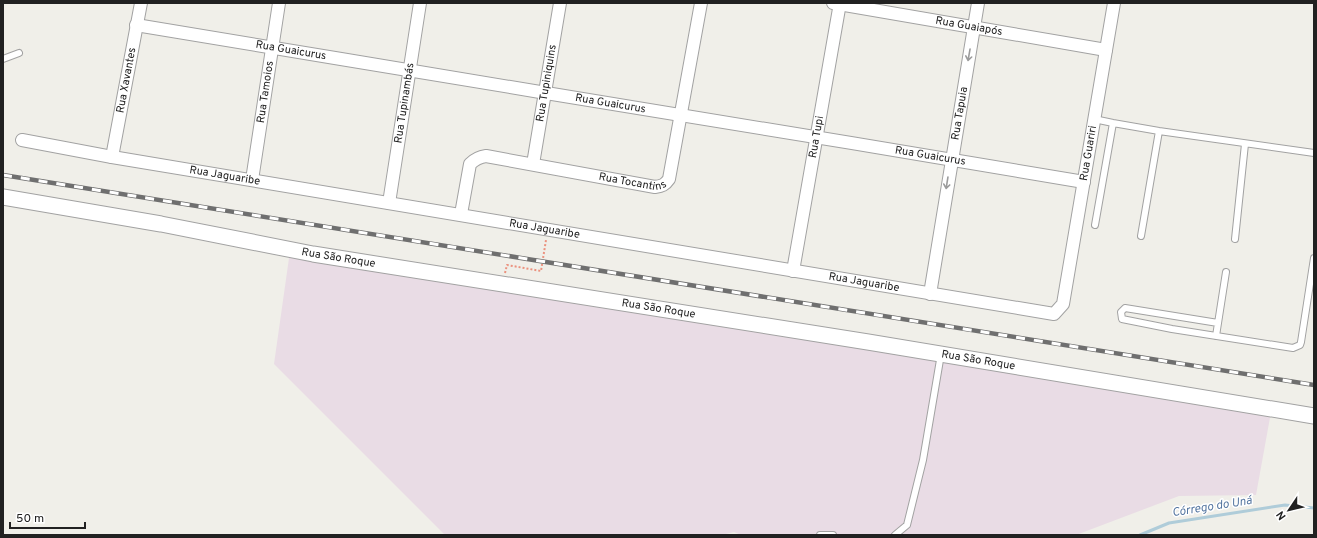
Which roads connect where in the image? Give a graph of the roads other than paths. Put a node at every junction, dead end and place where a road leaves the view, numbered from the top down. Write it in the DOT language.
graph roads {
  1 [pos="141,3"];
  2 [pos="279,3"];
  3 [pos="420,3"];
  4 [pos="560,3"];
  5 [pos="701,3"];
  6 [pos="838,3"];
  7 [pos="978,3"];
  8 [pos="1114,3"];
  9 [pos="136,25"];
  10 [pos="974,27"];
  11 [pos="272,47"];
  12 [pos="1106,50"];
  13 [pos="19,53"];
  14 [pos="3,59"];
  15 [pos="409,70"];
  16 [pos="545,93"];
  17 [pos="681,115"];
  18 [pos="1094,119"];
  19 [pos="1113,123"];
  20 [pos="1159,131"];
  21 [pos="815,138"];
  22 [pos="22,140"];
  23 [pos="1245,144"];
  24 [pos="1314,153"];
  25 [pos="112,157"];
  26 [pos="951,159"];
  27 [pos="534,164"];
  28 [pos="252,180"];
  29 [pos="1084,182"];
  30 [pos="3,197"];
  31 [pos="389,203"];
  32 [pos="461,214"];
  33 [pos="1095,224"];
  34 [pos="1141,236"];
  35 [pos="1235,239"];
  36 [pos="1314,258"];
  37 [pos="793,271"];
  38 [pos="1226,272"];
  39 [pos="930,294"];
  40 [pos="1063,304"];
  41 [pos="1218,323"];
  42 [pos="1216,336"];
  43 [pos="941,354"];
  44 [pos="1314,416"];
  45 [pos="820,535"];
  46 [pos="833,535"];
  47 [pos="895,535"];
  1 -- 9 [label="street, Rua Xavantes"];
  2 -- 11 [label="street, Rua Tamoios"];
  3 -- 15 [label="street, Rua Tupinambás"];
  4 -- 16 [label="street, Rua Tupiniquins"];
  5 -- 17 [label="street, Rua Tocantins"];
  6 -- 10 [label="street, Rua Guaiapós"];
  6 -- 21 [label="street, Rua Tupi"];
  7 -- 10 [label="street, Rua Tapuia"];
  8 -- 12 [label="street, Rua Guariri"];
  9 -- 11 [label="street, Rua Guaicurus"];
  9 -- 25 [label="street, Rua Xavantes"];
  10 -- 12 [label="street, Rua Guaiapós"];
  10 -- 26 [label="street, Rua Tapuia, one-way"];
  11 -- 15 [label="street, Rua Guaicurus"];
  11 -- 28 [label="street, Rua Tamoios"];
  12 -- 18 [label="street, Rua Guariri"];
  13 -- 14 [label="lane"];
  15 -- 16 [label="street, Rua Guaicurus"];
  15 -- 31 [label="street, Rua Tupinambás"];
  16 -- 17 [label="street, Rua Guaicurus"];
  16 -- 27 [label="street, Rua Tupiniquins"];
  17 -- 21 [label="street, Rua Guaicurus"];
  17 -- 27 [label="street, Rua Tocantins"];
  18 -- 19 [label="lane"];
  18 -- 29 [label="street, Rua Guariri"];
  19 -- 20 [label="lane"];
  19 -- 33 [label="lane"];
  20 -- 23 [label="lane"];
  20 -- 34 [label="lane"];
  21 -- 26 [label="street, Rua Guaicurus"];
  21 -- 37 [label="street, Rua Tupi"];
  22 -- 25 [label="street, Rua Jaguaribe"];
  23 -- 24 [label="lane"];
  23 -- 35 [label="lane"];
  25 -- 28 [label="street, Rua Jaguaribe"];
  26 -- 29 [label="street, Rua Guaicurus"];
  26 -- 39 [label="street, Rua Tapuia, one-way"];
  27 -- 32 [label="street, Rua Tocantins"];
  28 -- 31 [label="street, Rua Jaguaribe"];
  29 -- 40 [label="street, Rua Guariri"];
  30 -- 43 [label="street, Rua São Roque"];
  31 -- 32 [label="street, Rua Jaguaribe"];
  32 -- 37 [label="street, Rua Jaguaribe"];
  36 -- 42 [label="lane"];
  37 -- 39 [label="street, Rua Jaguaribe"];
  38 -- 41 [label="lane"];
  39 -- 40 [label="street, Rua Jaguaribe"];
  41 -- 42 [label="lane"];
  41 -- 42 [label="lane"];
  43 -- 44 [label="street, Rua São Roque"];
  43 -- 47 [label="lane"];
  45 -- 46 [label="lane"];
}
